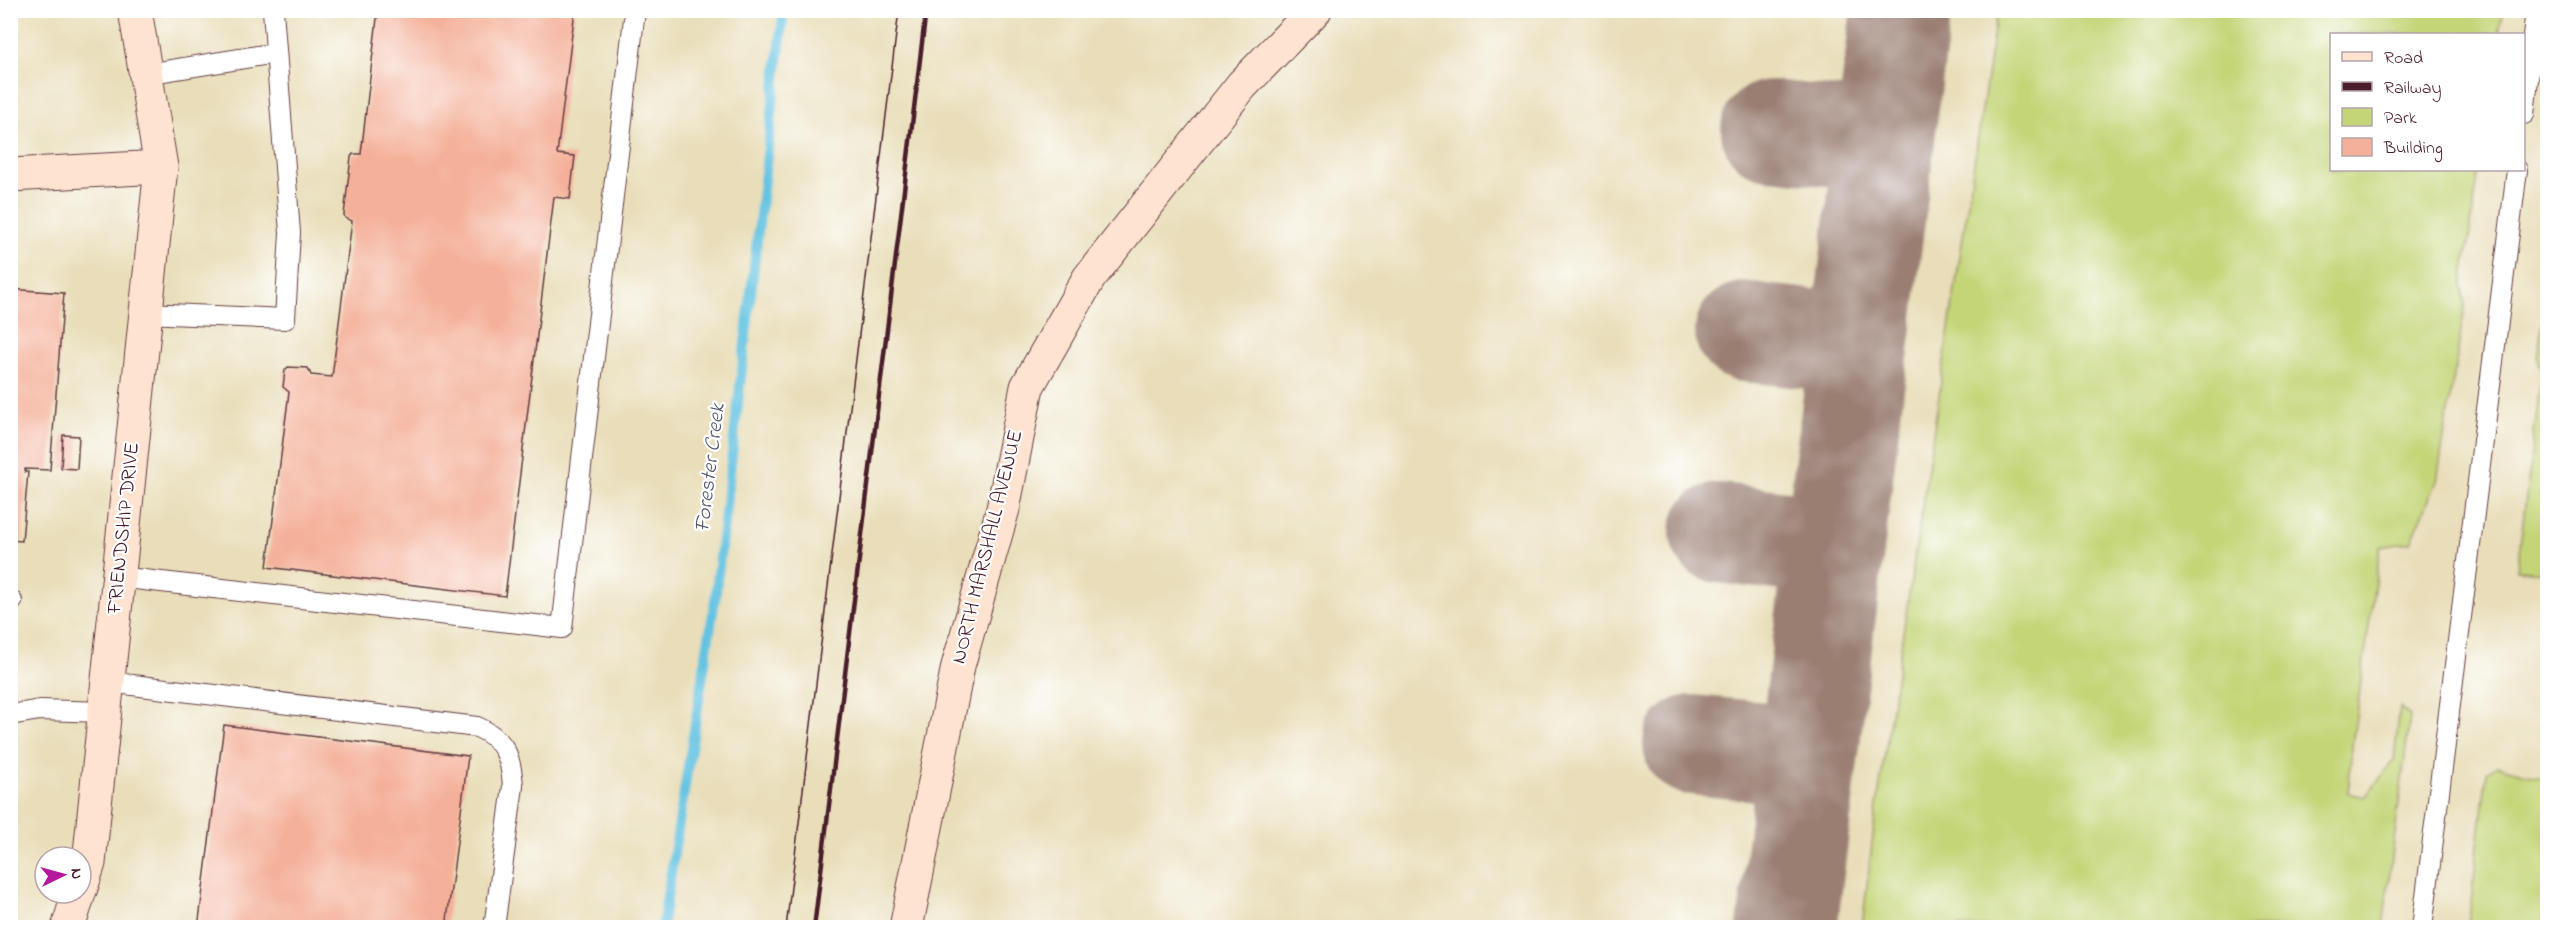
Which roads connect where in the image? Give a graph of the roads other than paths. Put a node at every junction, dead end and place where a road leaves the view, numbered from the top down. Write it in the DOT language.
graph roads {
  1 [pos="135,10"];
  2 [pos="273,10"];
  3 [pos="635,10"];
  4 [pos="1315,10"];
  5 [pos="2536,10"];
  6 [pos="276,53"];
  7 [pos="146,74"];
  8 [pos="2525,98"];
  9 [pos="161,167"];
  10 [pos="2517,171"];
  11 [pos="10,175"];
  12 [pos="146,313"];
  13 [pos="118,577"];
  14 [pos="106,697"];
  15 [pos="10,715"];
  16 [pos="91,845"];
  17 [pos="75,905"];
  18 [pos="68,927"];
  19 [pos="494,927"];
  20 [pos="906,927"];
  21 [pos="2422,927"];
  1 -- 7 [label="street, FRIENDSHIP DRIVE"];
  2 -- 6 [label="lane"];
  3 -- 13 [label="lane"];
  4 -- 20 [label="street, NORTH MARSHALL AVENUE"];
  5 -- 8 [label="lane"];
  6 -- 7 [label="lane"];
  6 -- 12 [label="lane"];
  7 -- 9 [label="street, FRIENDSHIP DRIVE"];
  9 -- 11 [label="street"];
  9 -- 12 [label="street, FRIENDSHIP DRIVE"];
  10 -- 21 [label="lane"];
  12 -- 13 [label="street, FRIENDSHIP DRIVE"];
  13 -- 14 [label="street, FRIENDSHIP DRIVE"];
  14 -- 15 [label="lane"];
  14 -- 16 [label="street, FRIENDSHIP DRIVE"];
  14 -- 19 [label="lane"];
  17 -- 18 [label="street"];
}
